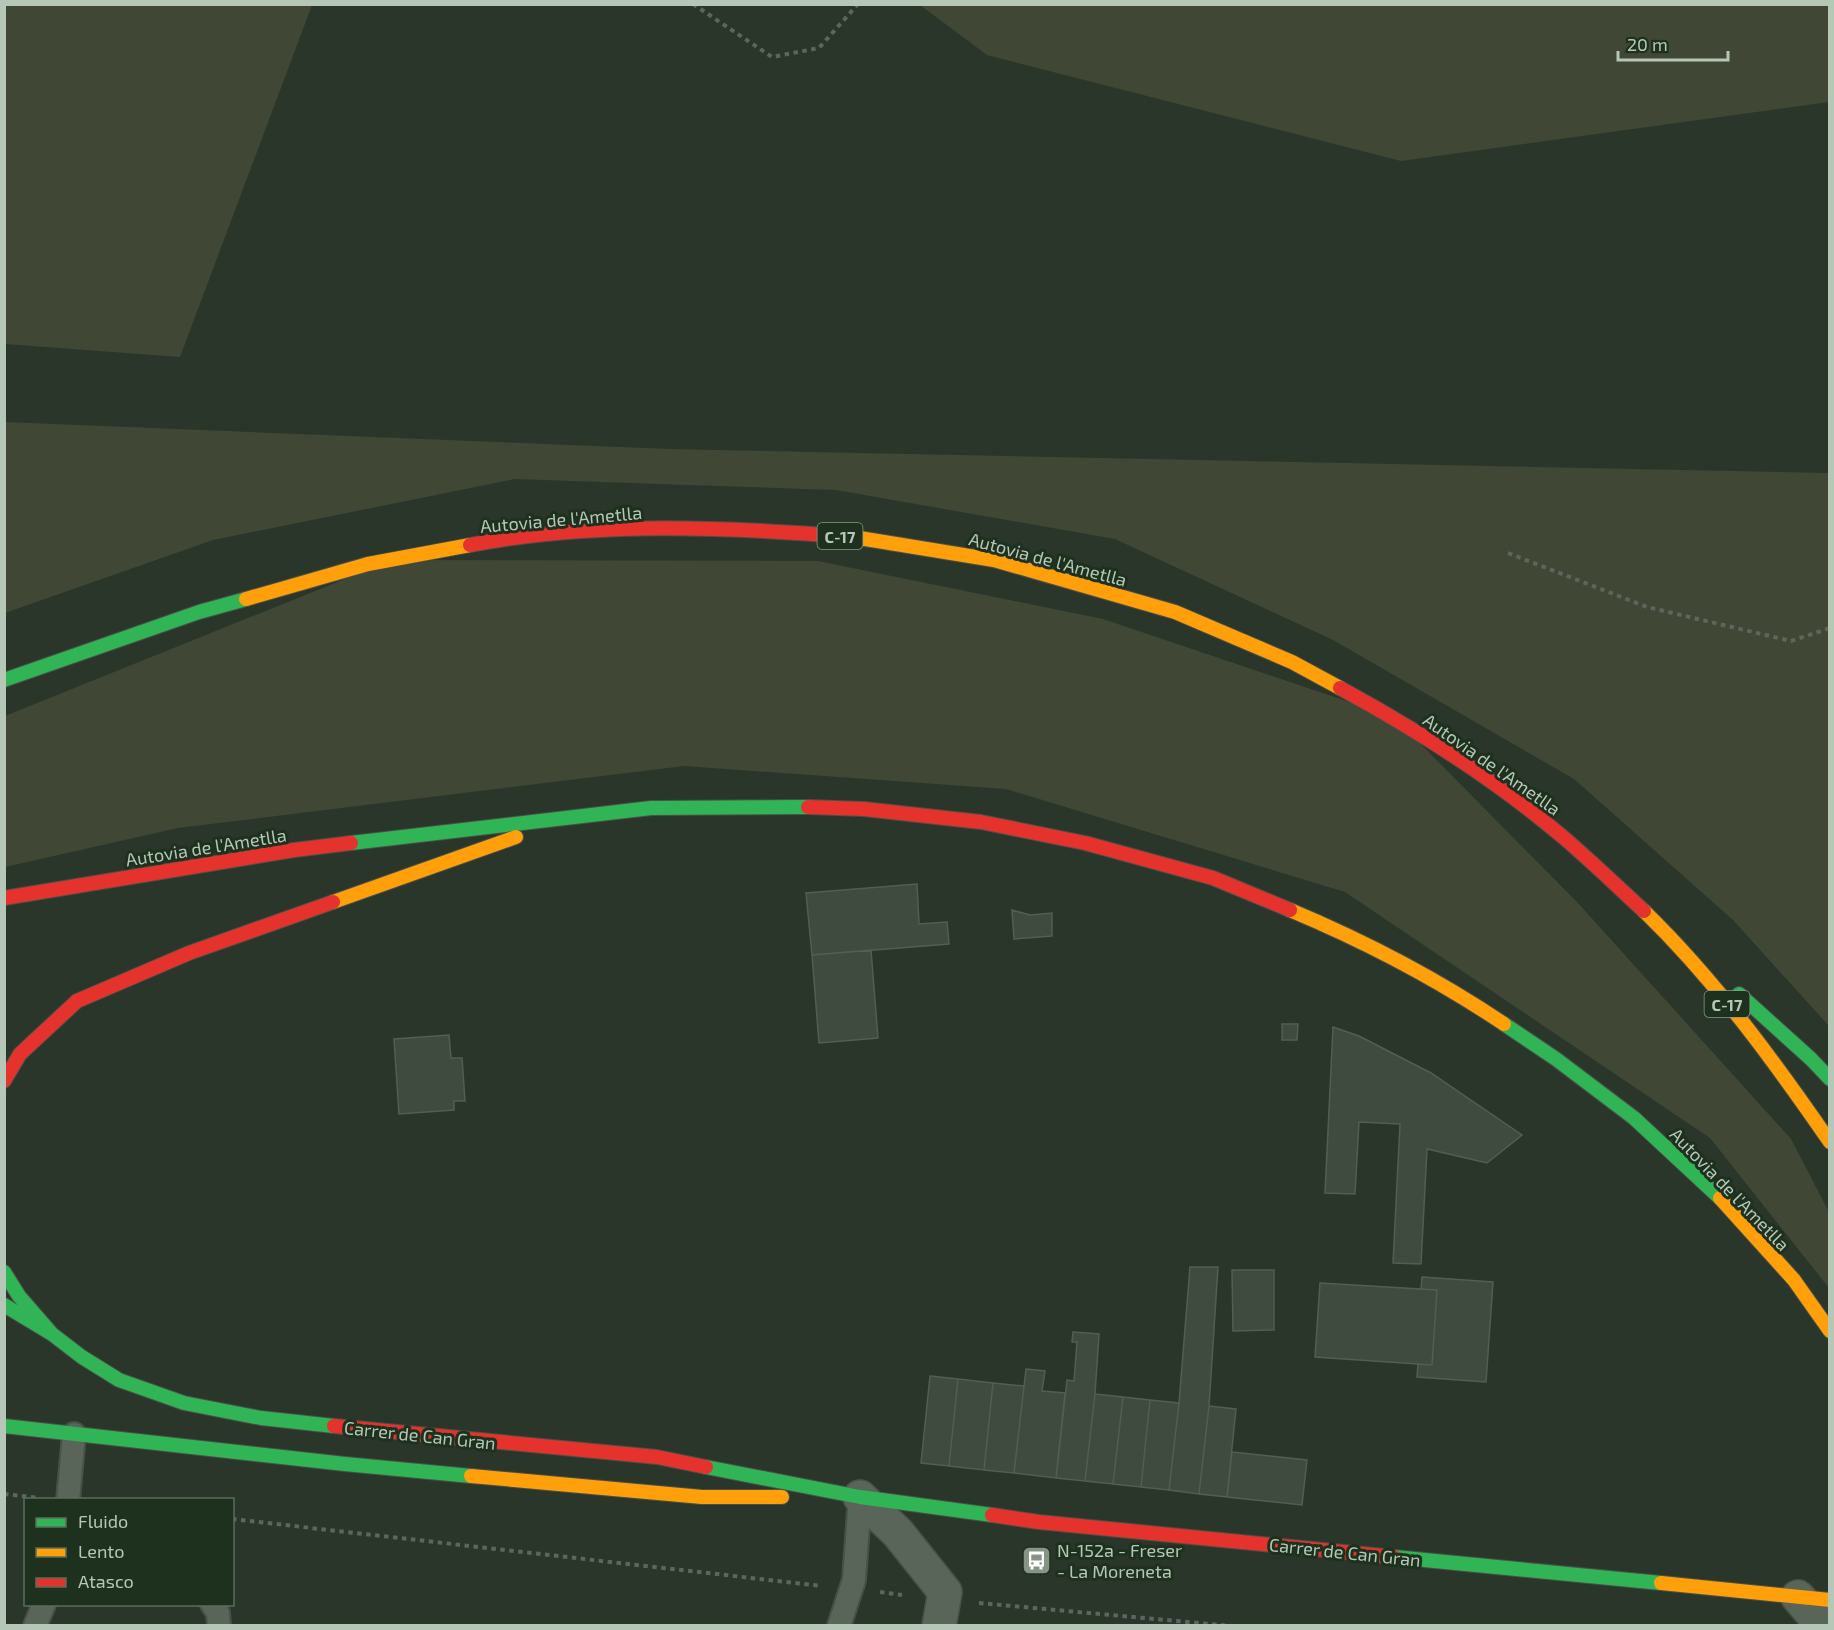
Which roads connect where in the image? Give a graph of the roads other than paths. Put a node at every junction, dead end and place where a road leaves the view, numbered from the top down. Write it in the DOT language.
graph roads {
  1 [pos="4,680"];
  2 [pos="576,816"];
  3 [pos="1610,879"];
  4 [pos="4,898"];
  5 [pos="1830,1079"];
  6 [pos="4,1081"];
  7 [pos="1830,1142"];
  8 [pos="4,1272"];
  9 [pos="4,1305"];
  10 [pos="1830,1331"];
  11 [pos="52,1334"];
  12 [pos="4,1426"];
  13 [pos="74,1434"];
  14 [pos="860,1497"];
  15 [pos="68,1498"];
  16 [pos="1814,1598"];
  17 [pos="44,1606"];
  18 [pos="213,1606"];
  19 [pos="35,1626"];
  20 [pos="219,1626"];
  21 [pos="839,1626"];
  22 [pos="939,1626"];
  23 [pos="1823,1626"];
  1 -- 3 [label="main road, Autovia de l'Ametlla / C-17"];
  2 -- 4 [label="main road, Autovia de l'Ametlla"];
  2 -- 6 [label="main road"];
  2 -- 10 [label="main road, Autovia de l'Ametlla"];
  3 -- 5 [label="main road"];
  3 -- 7 [label="main road, Autovia de l'Ametlla / C-17"];
  8 -- 11 [label="main road"];
  9 -- 11 [label="main road, Carrer de Can Gran"];
  11 -- 14 [label="main road, Carrer de Can Gran"];
  12 -- 13 [label="main road, Carrer de Can Gran"];
  13 -- 14 [label="main road, Carrer de Can Gran"];
  13 -- 15 [label="lane"];
  14 -- 16 [label="main road, Carrer de Can Gran"];
  14 -- 21 [label="lane"];
  14 -- 22 [label="street"];
  16 -- 23 [label="street"];
  17 -- 19 [label="lane"];
  18 -- 20 [label="lane"];
}
